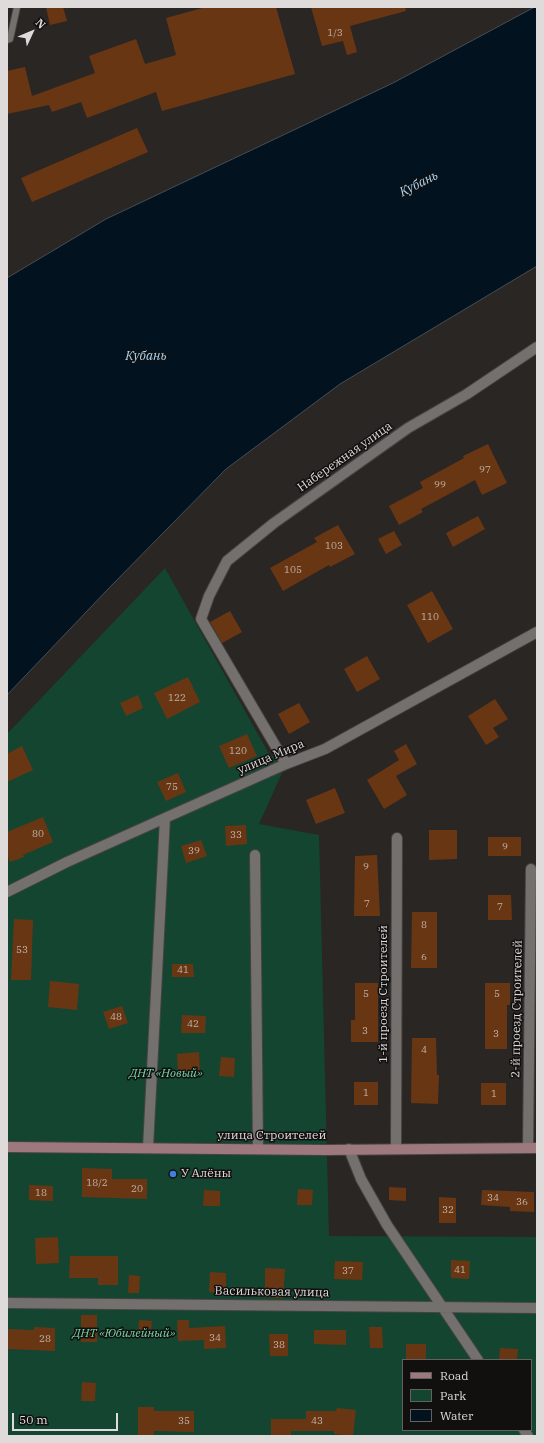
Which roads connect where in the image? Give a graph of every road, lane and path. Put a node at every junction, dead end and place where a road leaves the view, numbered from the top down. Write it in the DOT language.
graph roads {
  1 [pos="17,7"];
  2 [pos="7,40"];
  3 [pos="537,347"];
  4 [pos="537,632"];
  5 [pos="286,764"];
  6 [pos="165,818"];
  7 [pos="397,838"];
  8 [pos="255,855"];
  9 [pos="532,870"];
  10 [pos="7,892"];
  11 [pos="7,1146"];
  12 [pos="148,1148"];
  13 [pos="349,1148"];
  14 [pos="532,1148"];
  15 [pos="258,1149"];
  16 [pos="396,1149"];
  17 [pos="7,1302"];
  18 [pos="444,1307"];
  19 [pos="537,1308"];
  20 [pos="477,1359"];
  1 -- 2 [label="lane"];
  3 -- 5 [label="street, Набережная улица"];
  4 -- 5 [label="street, улица Мира"];
  5 -- 6 [label="street, улица Мира"];
  6 -- 10 [label="street, улица Мира"];
  6 -- 12 [label="street"];
  7 -- 16 [label="street, 1-й проезд Строителей"];
  8 -- 15 [label="street"];
  9 -- 14 [label="street, 2-й проезд Строителей"];
  11 -- 12 [label="street, улица Строителей"];
  12 -- 15 [label="street, улица Строителей"];
  13 -- 15 [label="street, улица Строителей"];
  13 -- 16 [label="street, улица Строителей"];
  13 -- 18 [label="street"];
  14 -- 16 [label="street, улица Строителей"];
  17 -- 18 [label="street, Васильковая улица"];
  18 -- 19 [label="street, Васильковая улица"];
  18 -- 20 [label="street"];
}
